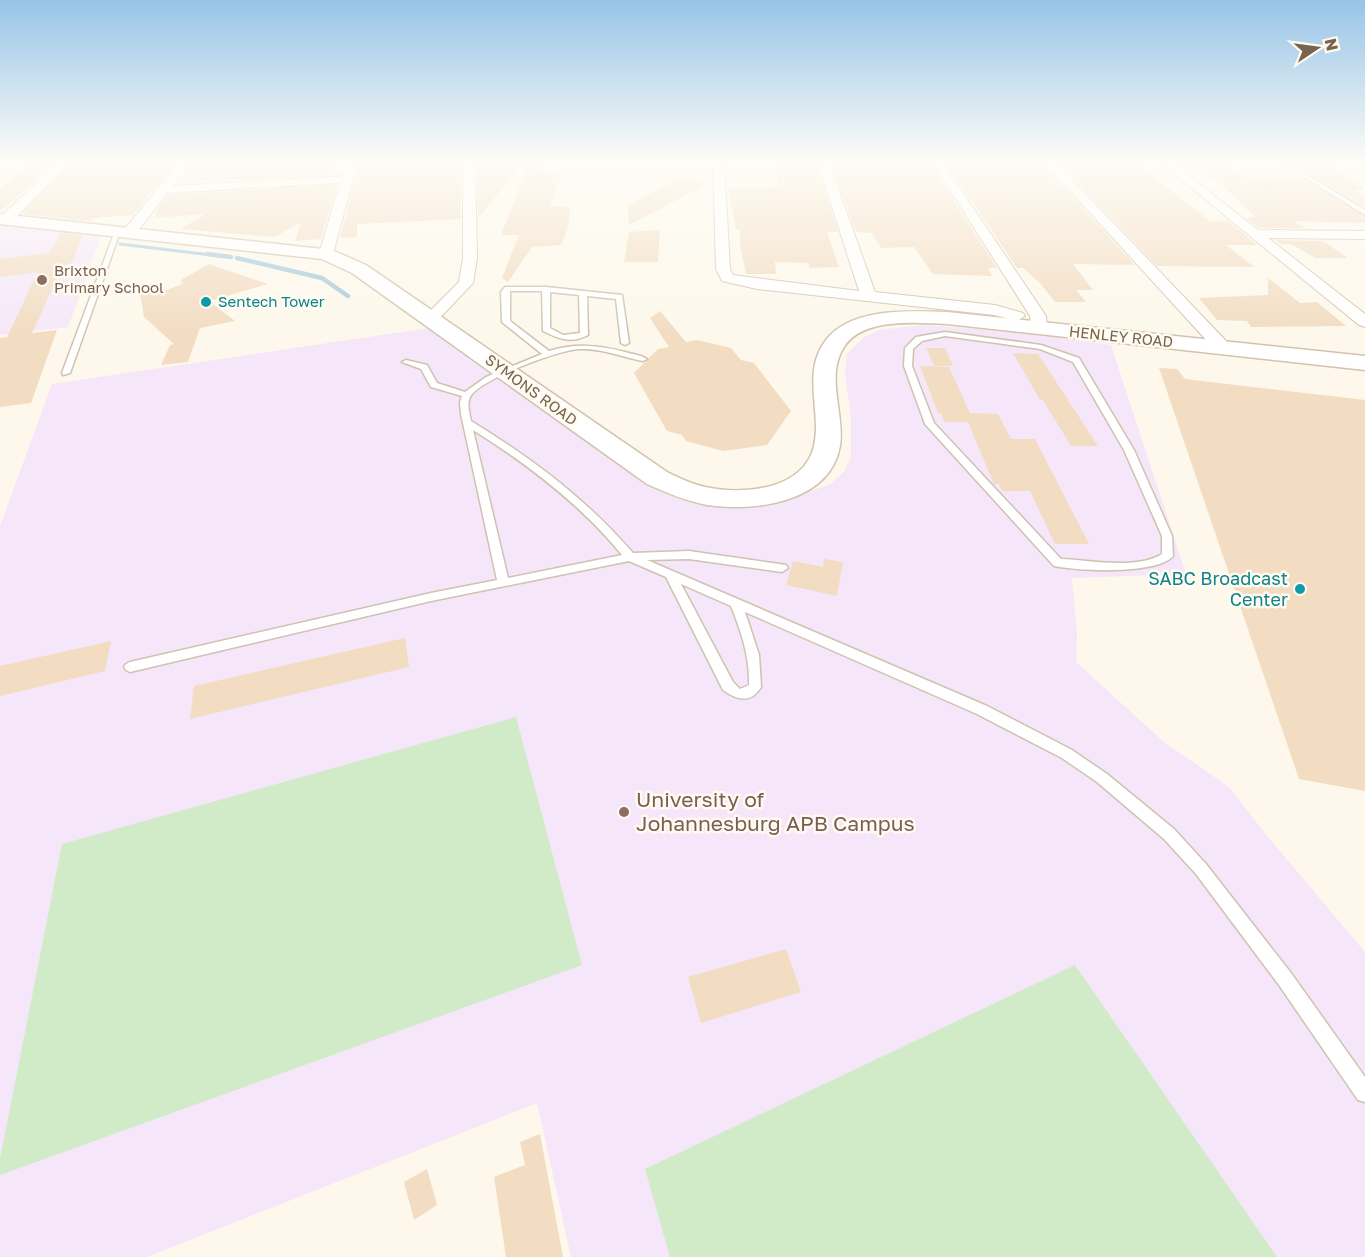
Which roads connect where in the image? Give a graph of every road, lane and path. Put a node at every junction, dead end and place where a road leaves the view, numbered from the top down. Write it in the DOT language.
graph roads {
  1 [pos="2,219"];
  2 [pos="137,219"];
  3 [pos="336,219"];
  4 [pos="470,219"];
  5 [pos="720,219"];
  6 [pos="843,219"];
  7 [pos="972,219"];
  8 [pos="1102,219"];
  9 [pos="1238,219"];
  10 [pos="123,233"];
  11 [pos="1258,234"];
  12 [pos="1365,235"];
  13 [pos="326,254"];
  14 [pos="546,289"];
  15 [pos="583,293"];
  16 [pos="868,295"];
  17 [pos="1017,316"];
  18 [pos="947,318"];
  19 [pos="430,319"];
  20 [pos="1365,322"];
  21 [pos="1040,330"];
  22 [pos="1216,340"];
  23 [pos="625,343"];
  24 [pos="1365,351"];
  25 [pos="549,355"];
  26 [pos="643,359"];
  27 [pos="406,362"];
  28 [pos="1365,363"];
  29 [pos="505,371"];
  30 [pos="66,373"];
  31 [pos="467,395"];
  32 [pos="467,422"];
  33 [pos="630,557"];
  34 [pos="783,568"];
  35 [pos="670,574"];
  36 [pos="503,582"];
  37 [pos="736,603"];
  38 [pos="130,667"];
  39 [pos="1365,1093"];
  1 -- 10 [label="main road, SYMONS ROAD"];
  2 -- 10 [label="street"];
  3 -- 13 [label="street"];
  4 -- 19 [label="street"];
  5 -- 16 [label="street, HENLEY ROAD"];
  6 -- 16 [label="street"];
  7 -- 21 [label="street"];
  8 -- 22 [label="street"];
  9 -- 11 [label="street"];
  10 -- 13 [label="main road, SYMONS ROAD"];
  10 -- 30 [label="lane"];
  11 -- 12 [label="street"];
  11 -- 20 [label="street"];
  13 -- 19 [label="main road, SYMONS ROAD"];
  14 -- 15 [label="lane"];
  14 -- 15 [label="lane"];
  14 -- 25 [label="lane"];
  15 -- 23 [label="lane"];
  16 -- 17 [label="street, HENLEY ROAD"];
  17 -- 18 [label="main road, HENLEY ROAD"];
  17 -- 21 [label="main road, HENLEY ROAD"];
  18 -- 21 [label="main road, HENLEY ROAD"];
  18 -- 29 [label="main road, SYMONS ROAD"];
  19 -- 29 [label="main road, SYMONS ROAD"];
  21 -- 21 [label="lane"];
  21 -- 22 [label="main road, HENLEY ROAD"];
  22 -- 24 [label="main road, HENLEY ROAD"];
  22 -- 28 [label="main road, HENLEY ROAD"];
  25 -- 26 [label="lane"];
  25 -- 29 [label="lane"];
  27 -- 31 [label="lane"];
  29 -- 31 [label="lane"];
  31 -- 32 [label="lane"];
  32 -- 33 [label="lane"];
  32 -- 36 [label="lane"];
  33 -- 34 [label="lane"];
  33 -- 35 [label="lane"];
  33 -- 36 [label="lane"];
  35 -- 37 [label="lane"];
  35 -- 37 [label="lane"];
  36 -- 38 [label="lane"];
  37 -- 39 [label="lane"];
}
